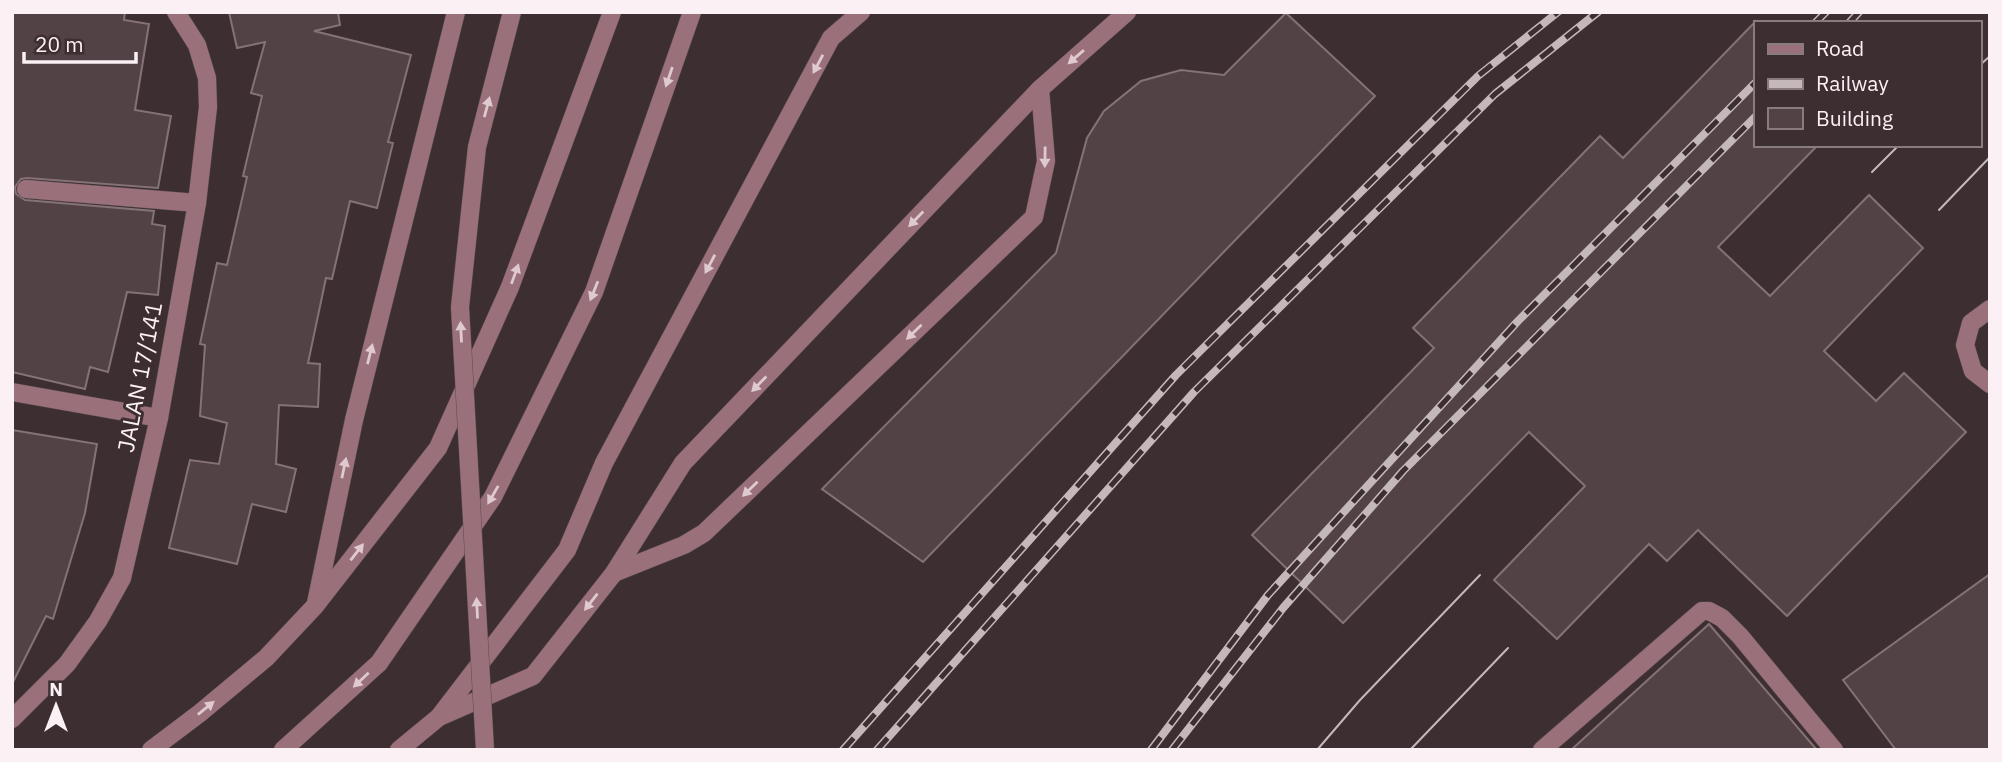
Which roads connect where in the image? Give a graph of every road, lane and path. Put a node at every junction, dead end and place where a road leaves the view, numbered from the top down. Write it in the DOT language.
graph roads {
  1 [pos="176,12"];
  2 [pos="456,12"];
  3 [pos="512,12"];
  4 [pos="612,12"];
  5 [pos="692,12"];
  6 [pos="838,12"];
  7 [pos="860,12"];
  8 [pos="1127,12"];
  9 [pos="831,38"];
  10 [pos="1040,89"];
  11 [pos="26,188"];
  12 [pos="197,204"];
  13 [pos="1990,309"];
  14 [pos="1990,384"];
  15 [pos="12,393"];
  16 [pos="159,418"];
  17 [pos="614,573"];
  18 [pos="315,606"];
  19 [pos="439,717"];
  20 [pos="12,719"];
  21 [pos="151,750"];
  22 [pos="283,750"];
  23 [pos="399,750"];
  24 [pos="485,750"];
  25 [pos="1542,750"];
  26 [pos="1834,750"];
  1 -- 12 [label="street, JALAN 17/141"];
  18 -- 2 [label="street, one-way"];
  24 -- 3 [label="street, one-way, bridge"];
  18 -- 4 [label="street, one-way"];
  5 -- 22 [label="street, one-way"];
  6 -- 9 [label="street"];
  7 -- 9 [label="street"];
  8 -- 10 [label="street, one-way"];
  9 -- 19 [label="street, one-way"];
  10 -- 17 [label="street, one-way"];
  10 -- 17 [label="street, one-way"];
  11 -- 12 [label="street"];
  12 -- 16 [label="street, JALAN 17/141"];
  13 -- 14 [label="street"];
  15 -- 16 [label="street"];
  16 -- 20 [label="street, JALAN 17/141"];
  17 -- 19 [label="street, one-way"];
  21 -- 18 [label="street, one-way"];
  19 -- 23 [label="street"];
  25 -- 26 [label="street"];
}
